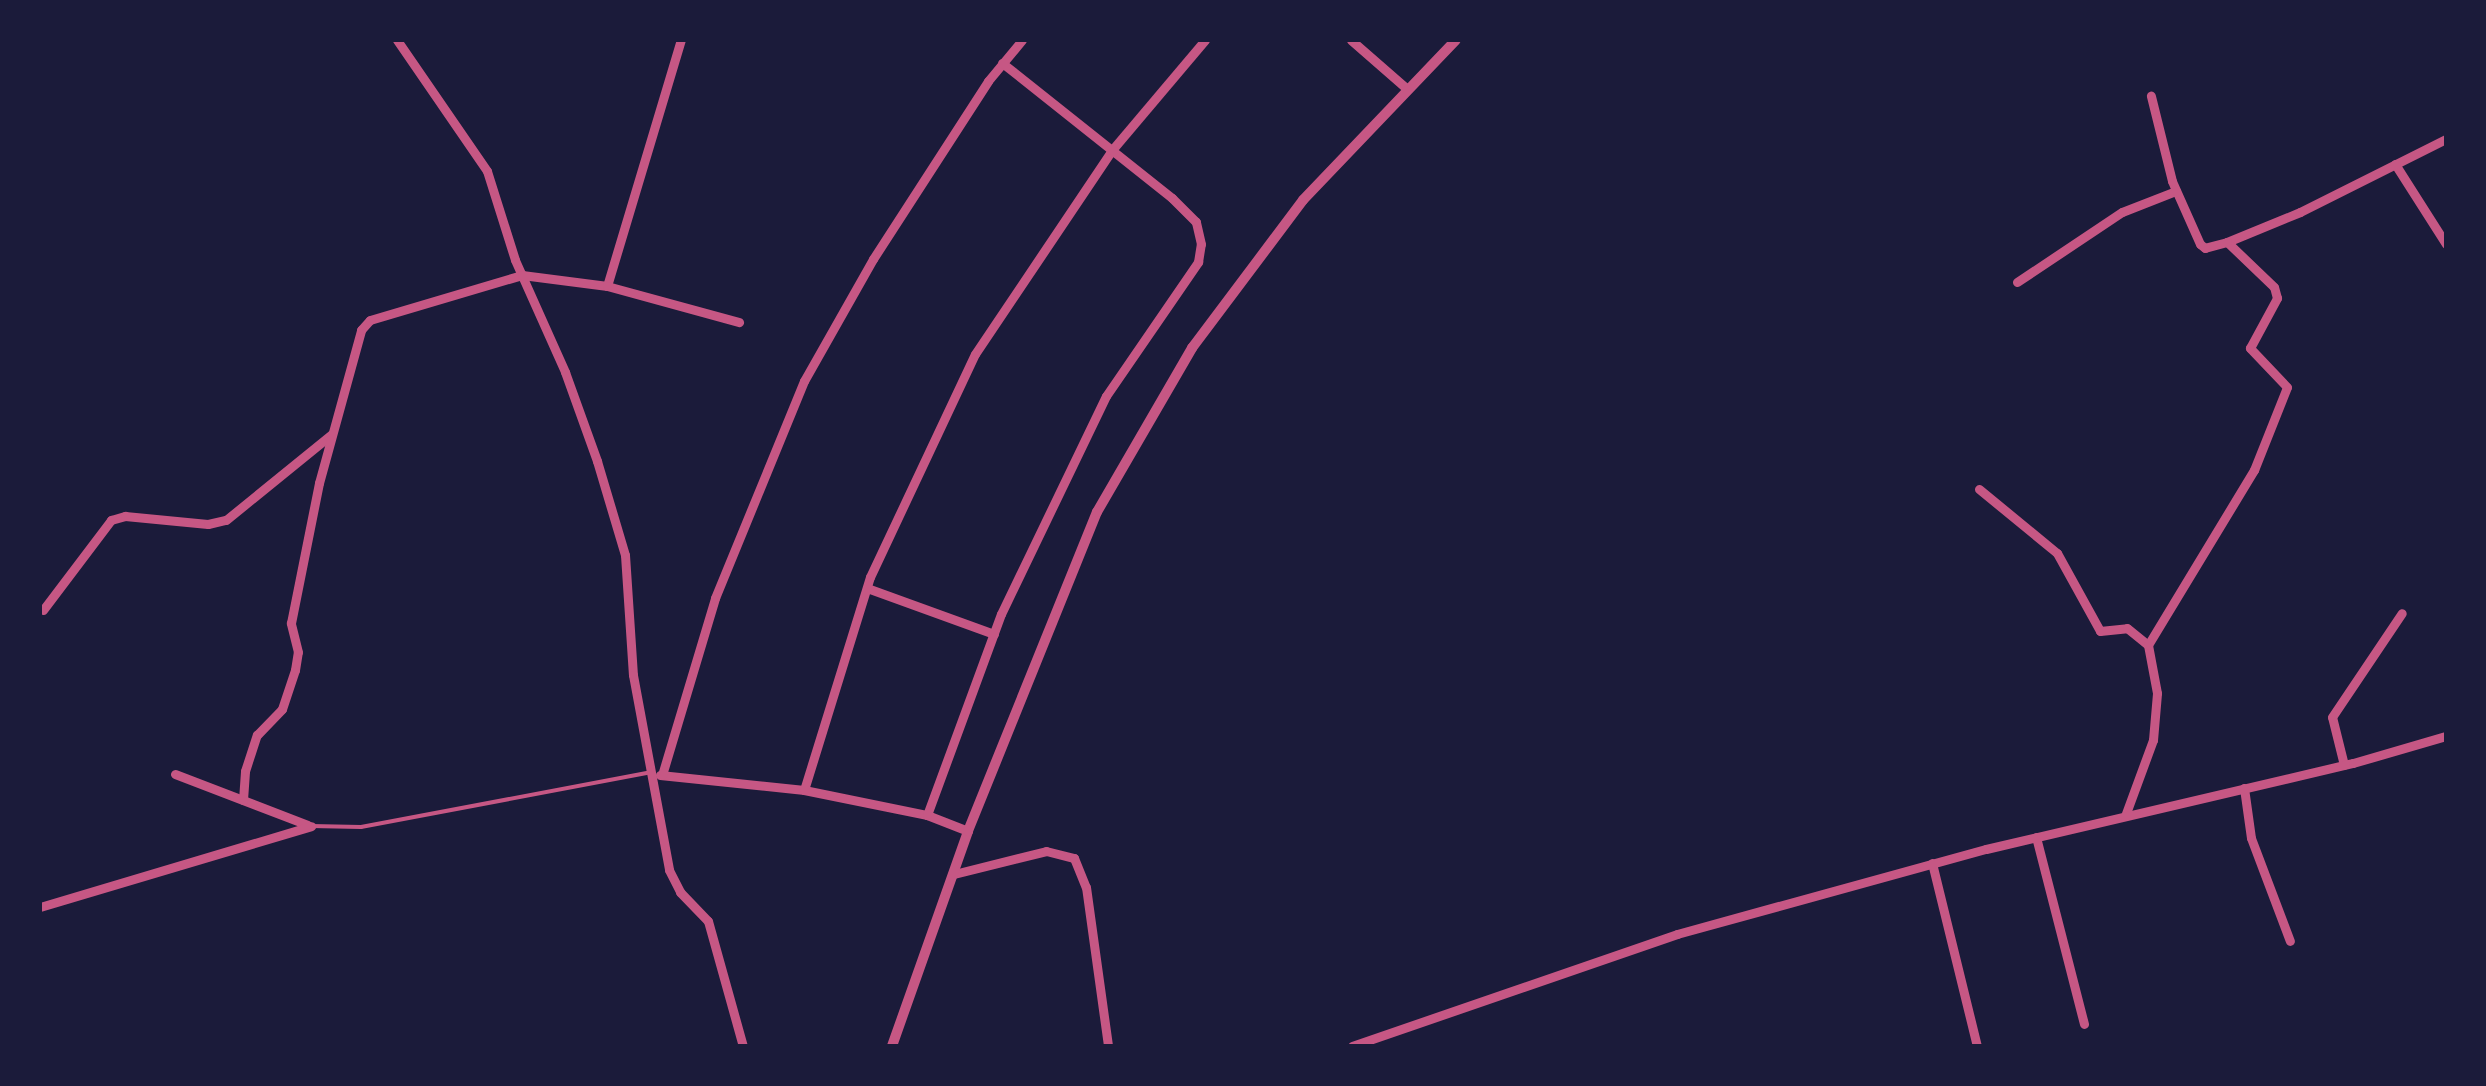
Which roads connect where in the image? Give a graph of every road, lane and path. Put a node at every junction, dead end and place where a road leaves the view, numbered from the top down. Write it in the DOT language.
graph roads {
  1 [pos="397,40"];
  2 [pos="681,40"];
  3 [pos="1022,40"];
  4 [pos="1206,40"];
  5 [pos="1351,40"];
  6 [pos="1456,40"];
  7 [pos="1002,64"];
  8 [pos="1406,88"];
  9 [pos="2151,96"];
  10 [pos="2446,139"];
  11 [pos="1112,150"];
  12 [pos="2394,164"];
  13 [pos="2176,192"];
  14 [pos="2227,242"];
  15 [pos="2446,244"];
  16 [pos="522,275"];
  17 [pos="2017,282"];
  18 [pos="607,286"];
  19 [pos="739,322"];
  20 [pos="332,434"];
  21 [pos="1979,489"];
  22 [pos="866,588"];
  23 [pos="43,610"];
  24 [pos="2402,613"];
  25 [pos="994,634"];
  26 [pos="2148,645"];
  27 [pos="2446,736"];
  28 [pos="2344,765"];
  29 [pos="648,773"];
  30 [pos="175,774"];
  31 [pos="662,775"];
  32 [pos="2244,788"];
  33 [pos="804,790"];
  34 [pos="243,800"];
  35 [pos="927,815"];
  36 [pos="2124,816"];
  37 [pos="310,826"];
  38 [pos="968,831"];
  39 [pos="2036,837"];
  40 [pos="1932,863"];
  41 [pos="954,874"];
  42 [pos="40,907"];
  43 [pos="2290,941"];
  44 [pos="2084,1024"];
  45 [pos="743,1046"];
  46 [pos="892,1046"];
  47 [pos="1108,1046"];
  48 [pos="1352,1046"];
  49 [pos="1977,1046"];
  1 -- 16 [label="street"];
  2 -- 18 [label="street"];
  3 -- 7 [label="street"];
  4 -- 11 [label="street"];
  5 -- 8 [label="street"];
  6 -- 8 [label="street"];
  7 -- 11 [label="street"];
  7 -- 31 [label="street"];
  8 -- 38 [label="street"];
  9 -- 13 [label="street"];
  10 -- 12 [label="street"];
  11 -- 22 [label="street"];
  11 -- 25 [label="street"];
  12 -- 14 [label="street"];
  12 -- 15 [label="street"];
  13 -- 14 [label="street"];
  13 -- 17 [label="street"];
  14 -- 26 [label="street"];
  16 -- 18 [label="street"];
  16 -- 20 [label="street"];
  16 -- 29 [label="street"];
  18 -- 19 [label="street"];
  20 -- 23 [label="street"];
  20 -- 34 [label="street"];
  21 -- 26 [label="street"];
  22 -- 25 [label="street"];
  22 -- 33 [label="street"];
  24 -- 28 [label="street"];
  25 -- 35 [label="street"];
  26 -- 36 [label="street"];
  27 -- 28 [label="street"];
  28 -- 32 [label="street"];
  29 -- 31 [label="street"];
  29 -- 37 [label="lane"];
  29 -- 45 [label="street"];
  30 -- 34 [label="street"];
  31 -- 33 [label="street"];
  32 -- 36 [label="street"];
  32 -- 43 [label="street"];
  33 -- 35 [label="street"];
  34 -- 37 [label="street"];
  35 -- 38 [label="street"];
  36 -- 39 [label="street"];
  37 -- 42 [label="street"];
  38 -- 41 [label="street"];
  39 -- 40 [label="street"];
  39 -- 44 [label="street"];
  40 -- 48 [label="street"];
  40 -- 49 [label="street"];
  41 -- 46 [label="street"];
  41 -- 47 [label="street"];
}
